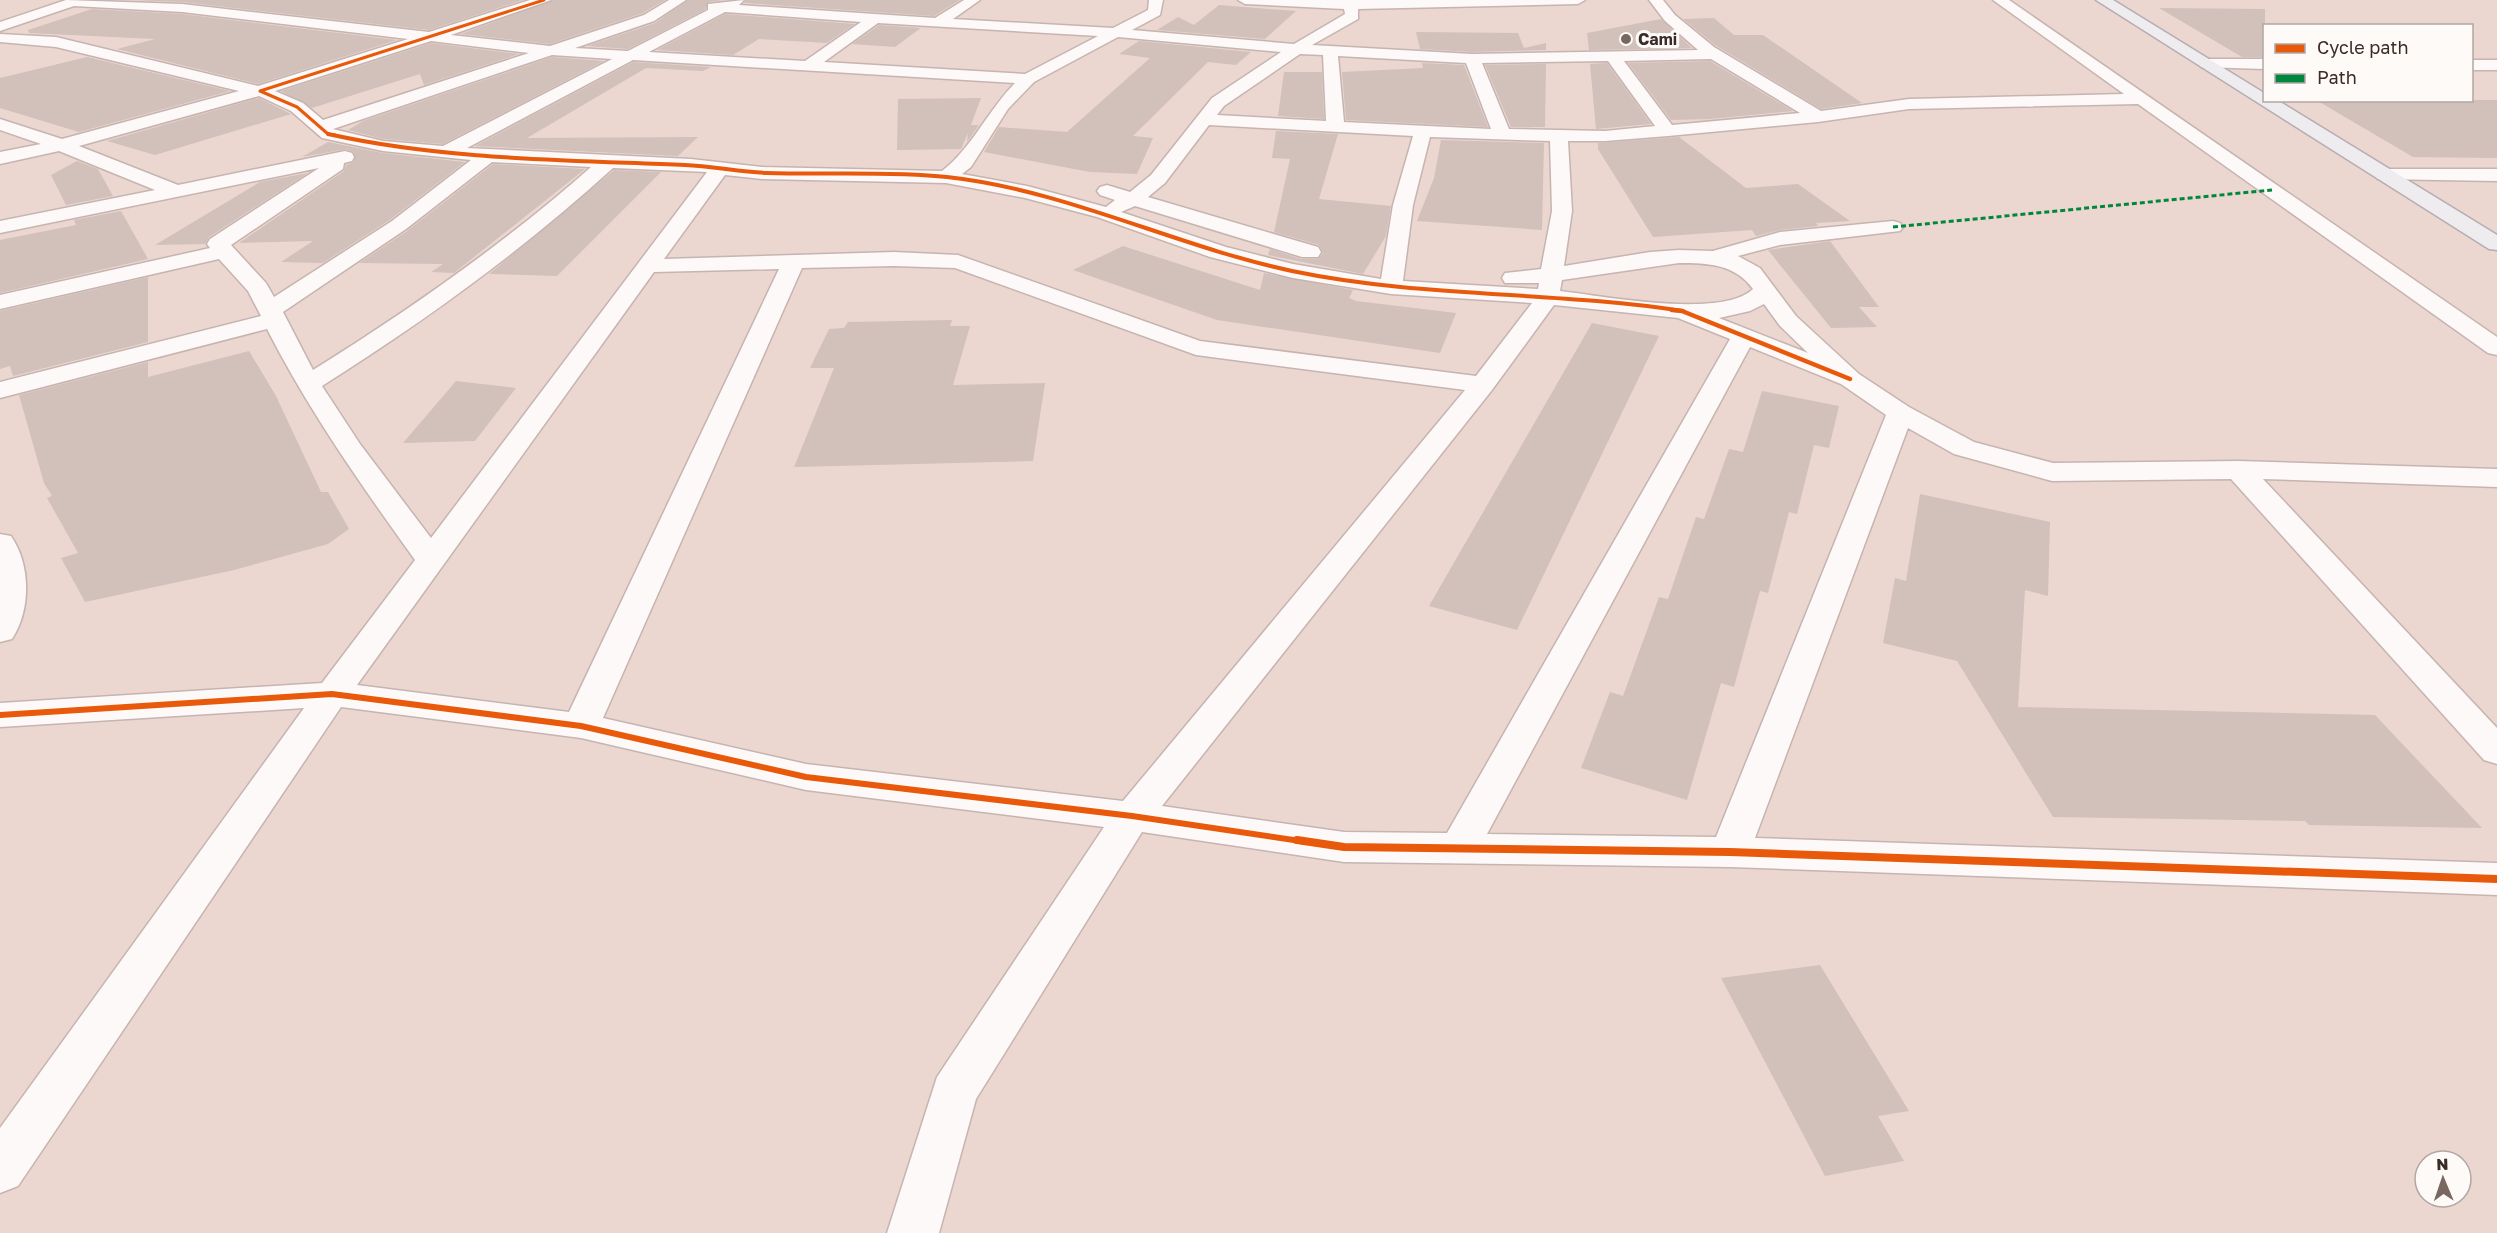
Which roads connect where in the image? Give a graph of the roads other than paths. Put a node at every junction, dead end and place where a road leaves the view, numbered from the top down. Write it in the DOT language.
graph roads {
  1 [pos="212,0"];
  2 [pos="492,0"];
  3 [pos="737,0"];
  4 [pos="973,0"];
  5 [pos="1156,0"];
  6 [pos="1245,0"];
  7 [pos="1546,0"];
  8 [pos="1578,0"];
  9 [pos="1656,0"];
  10 [pos="2000,0"];
  11 [pos="2103,0"];
  12 [pos="76,1"];
  13 [pos="538,2"];
  14 [pos="675,2"];
  15 [pos="1350,2"];
  16 [pos="1457,2"];
  17 [pos="182,8"];
  18 [pos="722,8"];
  19 [pos="0,11"];
  20 [pos="41,13"];
  21 [pos="876,18"];
  22 [pos="139,20"];
  23 [pos="938,23"];
  24 [pos="0,27"];
  25 [pos="1118,33"];
  26 [pos="87,34"];
  27 [pos="0,38"];
  28 [pos="428,38"];
  29 [pos="56,42"];
  30 [pos="1295,49"];
  31 [pos="555,51"];
  32 [pos="1330,51"];
  33 [pos="1716,54"];
  34 [pos="1612,55"];
  35 [pos="631,56"];
  36 [pos="1472,59"];
  37 [pos="2206,64"];
  38 [pos="2263,64"];
  39 [pos="2473,65"];
  40 [pos="2497,65"];
  41 [pos="808,66"];
  42 [pos="1028,79"];
  43 [pos="260,91"];
  44 [pos="2142,99"];
  45 [pos="2263,99"];
  46 [pos="2267,102"];
  47 [pos="1818,117"];
  48 [pos="1206,120"];
  49 [pos="0,124"];
  50 [pos="1335,126"];
  51 [pos="320,127"];
  52 [pos="1422,131"];
  53 [pos="1668,131"];
  54 [pos="1502,134"];
  55 [pos="1559,135"];
  56 [pos="366,143"];
  57 [pos="61,145"];
  58 [pos="446,152"];
  59 [pos="488,156"];
  60 [pos="0,158"];
  61 [pos="345,158"];
  62 [pos="609,160"];
  63 [pos="964,163"];
  64 [pos="706,166"];
  65 [pos="2385,175"];
  66 [pos="2497,175"];
  67 [pos="946,177"];
  68 [pos="1068,182"];
  69 [pos="1090,186"];
  70 [pos="176,191"];
  71 [pos="1133,199"];
  72 [pos="1104,213"];
  73 [pos="0,226"];
  74 [pos="1893,227"];
  75 [pos="2497,244"];
  76 [pos="224,251"];
  77 [pos="1335,256"];
  78 [pos="1716,258"];
  79 [pos="794,263"];
  80 [pos="1386,264"];
  81 [pos="649,266"];
  82 [pos="1549,286"];
  83 [pos="1392,287"];
  84 [pos="1765,290"];
  85 [pos="0,302"];
  86 [pos="1682,311"];
  87 [pos="272,315"];
  88 [pos="1744,335"];
  89 [pos="2497,348"];
  90 [pos="1850,379"];
  91 [pos="308,384"];
  92 [pos="1484,385"];
  93 [pos="0,390"];
  94 [pos="1900,413"];
  95 [pos="2239,470"];
  96 [pos="2497,478"];
  97 [pos="0,543"];
  98 [pos="430,559"];
  99 [pos="0,632"];
  100 [pos="332,694"];
  101 [pos="0,715"];
  102 [pos="581,726"];
  103 [pos="2497,751"];
  104 [pos="1132,816"];
  105 [pos="1459,848"];
  106 [pos="1730,852"];
  107 [pos="2497,879"];
  108 [pos="0,1169"];
  109 [pos="913,1233"];
  1 -- 17 [label="street"];
  2 -- 13 [label="street"];
  3 -- 18 [label="street"];
  4 -- 23 [label="street"];
  5 -- 25 [label="street"];
  6 -- 15 [label="street"];
  7 -- 8 [label="street"];
  7 -- 16 [label="street"];
  9 -- 33 [label="street"];
  10 -- 44 [label="street"];
  11 -- 37 [label="main road"];
  12 -- 17 [label="street"];
  12 -- 20 [label="street"];
  13 -- 28 [label="street"];
  14 -- 18 [label="street"];
  14 -- 31 [label="street"];
  15 -- 16 [label="street"];
  15 -- 30 [label="street"];
  17 -- 22 [label="street"];
  17 -- 28 [label="street"];
  18 -- 21 [label="street"];
  18 -- 35 [label="street"];
  19 -- 20 [label="street"];
  20 -- 24 [label="street"];
  21 -- 23 [label="street"];
  21 -- 41 [label="street"];
  23 -- 25 [label="street"];
  25 -- 30 [label="street"];
  25 -- 42 [label="street"];
  26 -- 29 [label="street"];
  27 -- 29 [label="street"];
  28 -- 31 [label="street"];
  28 -- 43 [label="street"];
  29 -- 43 [label="street"];
  30 -- 32 [label="street"];
  30 -- 48 [label="street"];
  31 -- 35 [label="street"];
  31 -- 51 [label="street"];
  32 -- 36 [label="street"];
  32 -- 50 [label="street"];
  33 -- 34 [label="street"];
  33 -- 47 [label="street"];
  34 -- 36 [label="street"];
  34 -- 53 [label="street"];
  35 -- 41 [label="street"];
  35 -- 58 [label="street"];
  36 -- 54 [label="street"];
  37 -- 38 [label="street"];
  37 -- 45 [label="main road"];
  39 -- 40 [label="street"];
  41 -- 42 [label="street"];
  42 -- 63 [label="street"];
  43 -- 51 [label="street"];
  43 -- 57 [label="street"];
  44 -- 47 [label="street"];
  44 -- 89 [label="street"];
  46 -- 65 [label="main road"];
  47 -- 53 [label="street"];
  48 -- 50 [label="street"];
  48 -- 71 [label="street"];
  49 -- 57 [label="street"];
  50 -- 52 [label="street"];
  51 -- 56 [label="street"];
  52 -- 54 [label="street"];
  52 -- 80 [label="street"];
  53 -- 55 [label="street"];
  54 -- 55 [label="street"];
  55 -- 82 [label="street"];
  56 -- 58 [label="street"];
  56 -- 61 [label="street"];
  57 -- 60 [label="street"];
  57 -- 70 [label="street"];
  58 -- 59 [label="street"];
  59 -- 62 [label="street"];
  59 -- 87 [label="street"];
  61 -- 70 [label="street"];
  61 -- 76 [label="street"];
  62 -- 64 [label="street"];
  62 -- 91 [label="street"];
  63 -- 64 [label="street"];
  63 -- 67 [label="street"];
  63 -- 68 [label="street"];
  64 -- 67 [label="street"];
  64 -- 81 [label="street"];
  65 -- 66 [label="street"];
  65 -- 75 [label="main road"];
  67 -- 72 [label="street"];
  69 -- 71 [label="street"];
  70 -- 73 [label="street"];
  71 -- 72 [label="street"];
  71 -- 77 [label="street"];
  72 -- 83 [label="street"];
  74 -- 78 [label="street"];
  76 -- 85 [label="street"];
  76 -- 87 [label="street"];
  78 -- 82 [label="street"];
  78 -- 84 [label="street"];
  79 -- 81 [label="street"];
  79 -- 92 [label="street"];
  79 -- 102 [label="street"];
  80 -- 82 [label="street"];
  80 -- 83 [label="street"];
  81 -- 98 [label="street"];
  82 -- 83 [label="street"];
  82 -- 86 [label="street"];
  82 -- 92 [label="street"];
  84 -- 86 [label="street"];
  84 -- 90 [label="street"];
  86 -- 88 [label="street"];
  87 -- 91 [label="street"];
  87 -- 93 [label="street"];
  88 -- 90 [label="street"];
  88 -- 105 [label="street"];
  90 -- 94 [label="street"];
  91 -- 98 [label="street"];
  92 -- 104 [label="street"];
  94 -- 95 [label="street"];
  94 -- 106 [label="street"];
  95 -- 96 [label="street"];
  95 -- 103 [label="street"];
  97 -- 99 [label="street"];
  98 -- 100 [label="street"];
  100 -- 101 [label="street"];
  100 -- 102 [label="street"];
  100 -- 108 [label="street"];
  102 -- 104 [label="street"];
  104 -- 105 [label="street"];
  104 -- 109 [label="street"];
  105 -- 106 [label="street"];
  106 -- 107 [label="street"];
}
